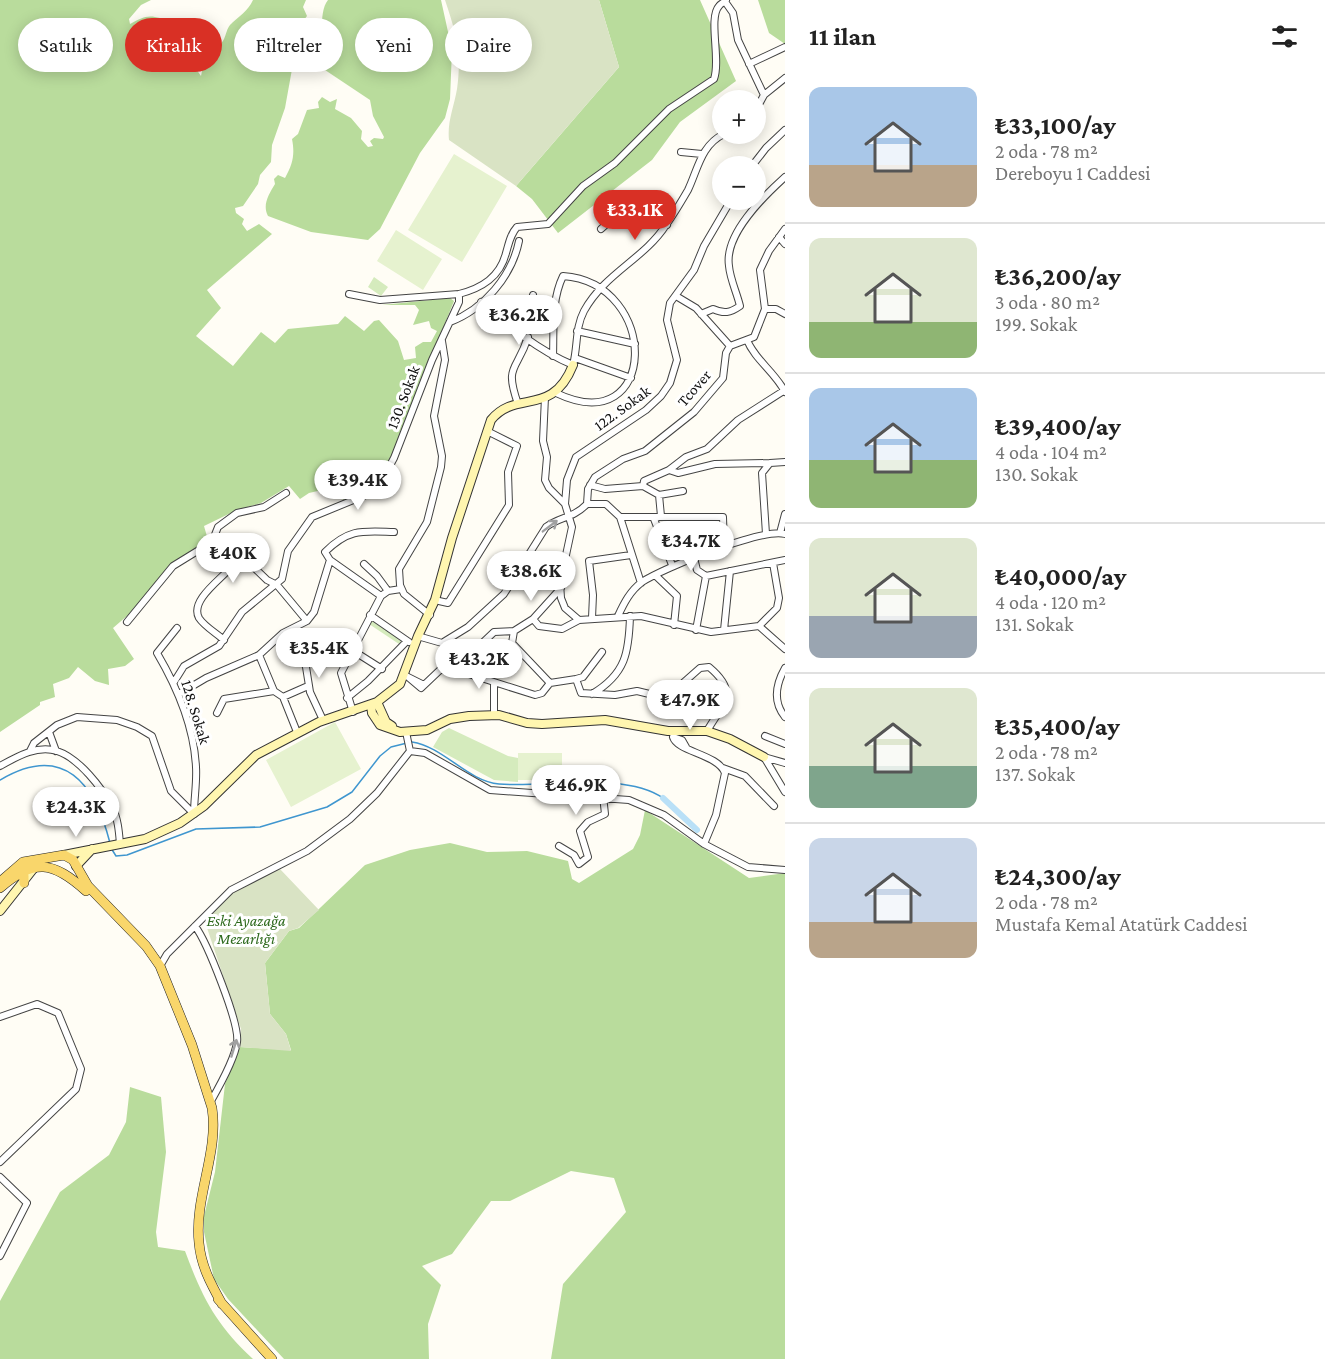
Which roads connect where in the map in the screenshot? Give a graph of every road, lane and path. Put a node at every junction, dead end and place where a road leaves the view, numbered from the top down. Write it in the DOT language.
graph roads {
  1 [pos="726,1"];
  2 [pos="785,47"];
  3 [pos="749,64"];
  4 [pos="785,78"];
  5 [pos="762,90"];
  6 [pos="766,93"];
  7 [pos="785,130"];
  8 [pos="712,143"];
  9 [pos="681,152"];
  10 [pos="702,154"];
  11 [pos="760,156"];
  12 [pos="785,177"];
  13 [pos="725,210"];
  14 [pos="667,225"];
  15 [pos="785,228"];
  16 [pos="601,229"];
  17 [pos="778,237"];
  18 [pos="519,241"];
  19 [pos="785,244"];
  20 [pos="600,288"];
  21 [pos="349,294"];
  22 [pos="459,294"];
  23 [pos="533,296"];
  24 [pos="675,296"];
  25 [pos="481,302"];
  26 [pos="765,309"];
  27 [pos="701,314"];
  28 [pos="785,314"];
  29 [pos="450,322"];
  30 [pos="577,331"];
  31 [pos="526,335"];
  32 [pos="747,340"];
  33 [pos="442,341"];
  34 [pos="635,344"];
  35 [pos="730,346"];
  36 [pos="553,356"];
  37 [pos="574,361"];
  38 [pos="631,378"];
  39 [pos="785,391"];
  40 [pos="556,393"];
  41 [pos="544,397"];
  42 [pos="518,405"];
  43 [pos="487,431"];
  44 [pos="785,462"];
  45 [pos="770,463"];
  46 [pos="669,470"];
  47 [pos="590,485"];
  48 [pos="643,486"];
  49 [pos="683,490"];
  50 [pos="286,493"];
  51 [pos="659,495"];
  52 [pos="566,504"];
  53 [pos="587,504"];
  54 [pos="785,514"];
  55 [pos="570,517"];
  56 [pos="620,517"];
  57 [pos="654,519"];
  58 [pos="394,532"];
  59 [pos="216,534"];
  60 [pos="766,534"];
  61 [pos="783,534"];
  62 [pos="724,548"];
  63 [pos="631,555"];
  64 [pos="232,556"];
  65 [pos="694,558"];
  66 [pos="330,560"];
  67 [pos="785,560"];
  68 [pos="773,563"];
  69 [pos="364,564"];
  70 [pos="672,565"];
  71 [pos="730,571"];
  72 [pos="655,575"];
  73 [pos="706,576"];
  74 [pos="641,583"];
  75 [pos="277,585"];
  76 [pos="561,588"];
  77 [pos="401,589"];
  78 [pos="388,591"];
  79 [pos="381,596"];
  80 [pos="437,601"];
  81 [pos="370,615"];
  82 [pos="432,616"];
  83 [pos="618,616"];
  84 [pos="630,616"];
  85 [pos="592,618"];
  86 [pos="532,619"];
  87 [pos="579,620"];
  88 [pos="307,621"];
  89 [pos="128,622"];
  90 [pos="674,625"];
  91 [pos="759,626"];
  92 [pos="177,628"];
  93 [pos="696,630"];
  94 [pos="724,630"];
  95 [pos="514,631"];
  96 [pos="224,640"];
  97 [pos="415,640"];
  98 [pos="298,648"];
  99 [pos="785,649"];
  100 [pos="352,650"];
  101 [pos="602,652"];
  102 [pos="259,656"];
  103 [pos="382,669"];
  104 [pos="456,670"];
  105 [pos="784,672"];
  106 [pos="406,677"];
  107 [pos="576,679"];
  108 [pos="174,682"];
  109 [pos="494,682"];
  110 [pos="550,683"];
  111 [pos="308,686"];
  112 [pos="274,691"];
  113 [pos="179,694"];
  114 [pos="592,694"];
  115 [pos="283,697"];
  116 [pos="347,698"];
  117 [pos="374,705"];
  118 [pos="353,712"];
  119 [pos="218,713"];
  120 [pos="494,716"];
  121 [pos="785,717"];
  122 [pos="323,720"];
  123 [pos="440,724"];
  124 [pos="707,731"];
  125 [pos="49,732"];
  126 [pos="297,732"];
  127 [pos="406,732"];
  128 [pos="673,734"];
  129 [pos="765,736"];
  130 [pos="785,744"];
  131 [pos="30,751"];
  132 [pos="56,751"];
  133 [pos="410,751"];
  134 [pos="764,757"];
  135 [pos="785,763"];
  136 [pos="0,766"];
  137 [pos="723,768"];
  138 [pos="785,792"];
  139 [pos="603,796"];
  140 [pos="774,806"];
  141 [pos="194,814"];
  142 [pos="117,844"];
  143 [pos="704,844"];
  144 [pos="559,846"];
  145 [pos="92,849"];
  146 [pos="64,855"];
  147 [pos="36,863"];
  148 [pos="76,866"];
  149 [pos="49,868"];
  150 [pos="785,870"];
  151 [pos="63,873"];
  152 [pos="16,874"];
  153 [pos="0,882"];
  154 [pos="24,883"];
  155 [pos="0,888"];
  156 [pos="0,911"];
  157 [pos="113,914"];
  158 [pos="195,926"];
  159 [pos="139,940"];
  160 [pos="180,941"];
  161 [pos="153,954"];
  162 [pos="159,969"];
  163 [pos="0,1017"];
  164 [pos="211,1101"];
  165 [pos="0,1162"];
  166 [pos="0,1177"];
  167 [pos="0,1256"];
  168 [pos="222,1304"];
  169 [pos="272,1359"];
  1 -- 3 [label="street"];
  1 -- 22 [label="street"];
  2 -- 3 [label="street"];
  3 -- 5 [label="street"];
  4 -- 6 [label="street"];
  7 -- 11 [label="street"];
  8 -- 10 [label="street"];
  9 -- 10 [label="street"];
  10 -- 14 [label="street"];
  12 -- 27 [label="street"];
  13 -- 24 [label="street, 122. Sokak"];
  14 -- 16 [label="street"];
  14 -- 20 [label="street"];
  15 -- 17 [label="street"];
  17 -- 19 [label="street"];
  17 -- 26 [label="street"];
  18 -- 25 [label="street"];
  20 -- 30 [label="street"];
  20 -- 34 [label="street"];
  20 -- 36 [label="street"];
  21 -- 22 [label="street"];
  22 -- 29 [label="street, 130. Sokak"];
  23 -- 31 [label="street"];
  24 -- 27 [label="street"];
  24 -- 52 [label="street, 122. Sokak"];
  25 -- 29 [label="street"];
  25 -- 31 [label="street"];
  26 -- 28 [label="street"];
  26 -- 32 [label="street"];
  27 -- 35 [label="street"];
  29 -- 33 [label="street, 130. Sokak"];
  30 -- 34 [label="street"];
  30 -- 37 [label="street"];
  31 -- 36 [label="street"];
  31 -- 42 [label="street"];
  32 -- 35 [label="street"];
  32 -- 39 [label="street"];
  33 -- 75 [label="street, 130. Sokak"];
  33 -- 77 [label="street"];
  34 -- 38 [label="street"];
  35 -- 47 [label="street, Tcover"];
  36 -- 37 [label="street"];
  37 -- 38 [label="street"];
  37 -- 40 [label="street"];
  38 -- 40 [label="street"];
  39 -- 46 [label="street"];
  40 -- 41 [label="street"];
  41 -- 42 [label="street"];
  41 -- 52 [label="street"];
  42 -- 43 [label="street"];
  43 -- 80 [label="street"];
  43 -- 80 [label="street"];
  44 -- 45 [label="street"];
  45 -- 46 [label="street"];
  45 -- 60 [label="street"];
  46 -- 48 [label="street"];
  47 -- 48 [label="street"];
  47 -- 53 [label="street"];
  48 -- 51 [label="street"];
  49 -- 51 [label="street"];
  50 -- 59 [label="street"];
  51 -- 57 [label="street"];
  52 -- 55 [label="street"];
  53 -- 55 [label="street"];
  53 -- 56 [label="street"];
  54 -- 61 [label="street"];
  55 -- 76 [label="street"];
  97 -- 55 [label="street, one-way"];
  56 -- 57 [label="street"];
  56 -- 63 [label="street"];
  57 -- 62 [label="street"];
  57 -- 70 [label="street"];
  58 -- 66 [label="street"];
  59 -- 64 [label="street"];
  59 -- 89 [label="street"];
  60 -- 61 [label="street"];
  60 -- 62 [label="street"];
  62 -- 65 [label="street"];
  63 -- 74 [label="street"];
  63 -- 85 [label="street"];
  64 -- 75 [label="street"];
  64 -- 96 [label="street"];
  65 -- 70 [label="street"];
  65 -- 73 [label="street"];
  66 -- 79 [label="street"];
  66 -- 88 [label="street"];
  67 -- 68 [label="street"];
  68 -- 71 [label="street"];
  68 -- 91 [label="street"];
  69 -- 78 [label="street"];
  70 -- 72 [label="street"];
  71 -- 73 [label="street"];
  71 -- 94 [label="street"];
  72 -- 74 [label="street"];
  72 -- 90 [label="street"];
  73 -- 93 [label="street"];
  74 -- 83 [label="street"];
  75 -- 88 [label="street"];
  75 -- 96 [label="street"];
  76 -- 86 [label="street"];
  76 -- 87 [label="street"];
  77 -- 78 [label="street"];
  77 -- 82 [label="street"];
  78 -- 79 [label="street"];
  79 -- 81 [label="street"];
  80 -- 82 [label="street"];
  81 -- 97 [label="street"];
  81 -- 100 [label="street"];
  82 -- 97 [label="street"];
  83 -- 84 [label="street"];
  83 -- 85 [label="street"];
  84 -- 90 [label="street"];
  84 -- 114 [label="street"];
  85 -- 87 [label="street"];
  86 -- 87 [label="street"];
  86 -- 95 [label="street"];
  88 -- 102 [label="street"];
  90 -- 93 [label="street"];
  91 -- 94 [label="street"];
  91 -- 99 [label="street"];
  92 -- 108 [label="street, 128. Sokak"];
  93 -- 94 [label="street"];
  95 -- 104 [label="street"];
  95 -- 110 [label="street"];
  96 -- 108 [label="street"];
  97 -- 103 [label="street"];
  97 -- 106 [label="street"];
  98 -- 111 [label="street"];
  100 -- 103 [label="street"];
  100 -- 116 [label="street"];
  101 -- 107 [label="street"];
  102 -- 112 [label="street"];
  102 -- 113 [label="street"];
  103 -- 116 [label="street"];
  104 -- 106 [label="street"];
  104 -- 109 [label="street"];
  105 -- 121 [label="street"];
  106 -- 117 [label="street"];
  107 -- 110 [label="street"];
  107 -- 114 [label="street"];
  108 -- 113 [label="street, 128. Sokak"];
  109 -- 110 [label="street"];
  109 -- 120 [label="street"];
  111 -- 115 [label="street"];
  111 -- 122 [label="street"];
  112 -- 115 [label="street"];
  112 -- 119 [label="street"];
  113 -- 141 [label="street, 128. Sokak"];
  114 -- 124 [label="street"];
  115 -- 126 [label="street"];
  116 -- 118 [label="street"];
  117 -- 118 [label="street"];
  117 -- 123 [label="street"];
  117 -- 127 [label="street"];
  118 -- 122 [label="street"];
  120 -- 123 [label="street"];
  120 -- 128 [label="street"];
  122 -- 126 [label="street"];
  123 -- 127 [label="street"];
  124 -- 128 [label="street"];
  124 -- 134 [label="street"];
  125 -- 131 [label="street"];
  125 -- 132 [label="street"];
  125 -- 141 [label="street"];
  126 -- 141 [label="street"];
  127 -- 133 [label="street"];
  128 -- 137 [label="street"];
  129 -- 130 [label="street"];
  131 -- 132 [label="street"];
  131 -- 136 [label="street"];
  132 -- 142 [label="street"];
  133 -- 139 [label="street"];
  133 -- 158 [label="street"];
  134 -- 135 [label="street"];
  134 -- 138 [label="street"];
  137 -- 140 [label="street"];
  137 -- 143 [label="street"];
  139 -- 143 [label="street"];
  139 -- 144 [label="street"];
  141 -- 142 [label="street"];
  142 -- 145 [label="street"];
  143 -- 150 [label="street"];
  145 -- 146 [label="street"];
  145 -- 148 [label="street"];
  146 -- 147 [label="main road"];
  146 -- 148 [label="main road"];
  147 -- 149 [label="main road"];
  147 -- 152 [label="main road"];
  147 -- 153 [label="main road"];
  147 -- 154 [label="street"];
  148 -- 151 [label="main road"];
  148 -- 157 [label="main road"];
  149 -- 151 [label="main road"];
  149 -- 154 [label="street"];
  151 -- 157 [label="main road"];
  152 -- 154 [label="main road"];
  152 -- 155 [label="main road"];
  154 -- 156 [label="street"];
  157 -- 159 [label="main road"];
  158 -- 160 [label="street"];
  164 -- 158 [label="street, one-way"];
  159 -- 161 [label="main road"];
  159 -- 162 [label="main road"];
  160 -- 161 [label="street"];
  160 -- 162 [label="street"];
  161 -- 162 [label="main road"];
  162 -- 164 [label="main road"];
  162 -- 168 [label="main road"];
  163 -- 165 [label="street"];
  164 -- 168 [label="main road"];
  166 -- 167 [label="street"];
  168 -- 169 [label="main road"];
}
